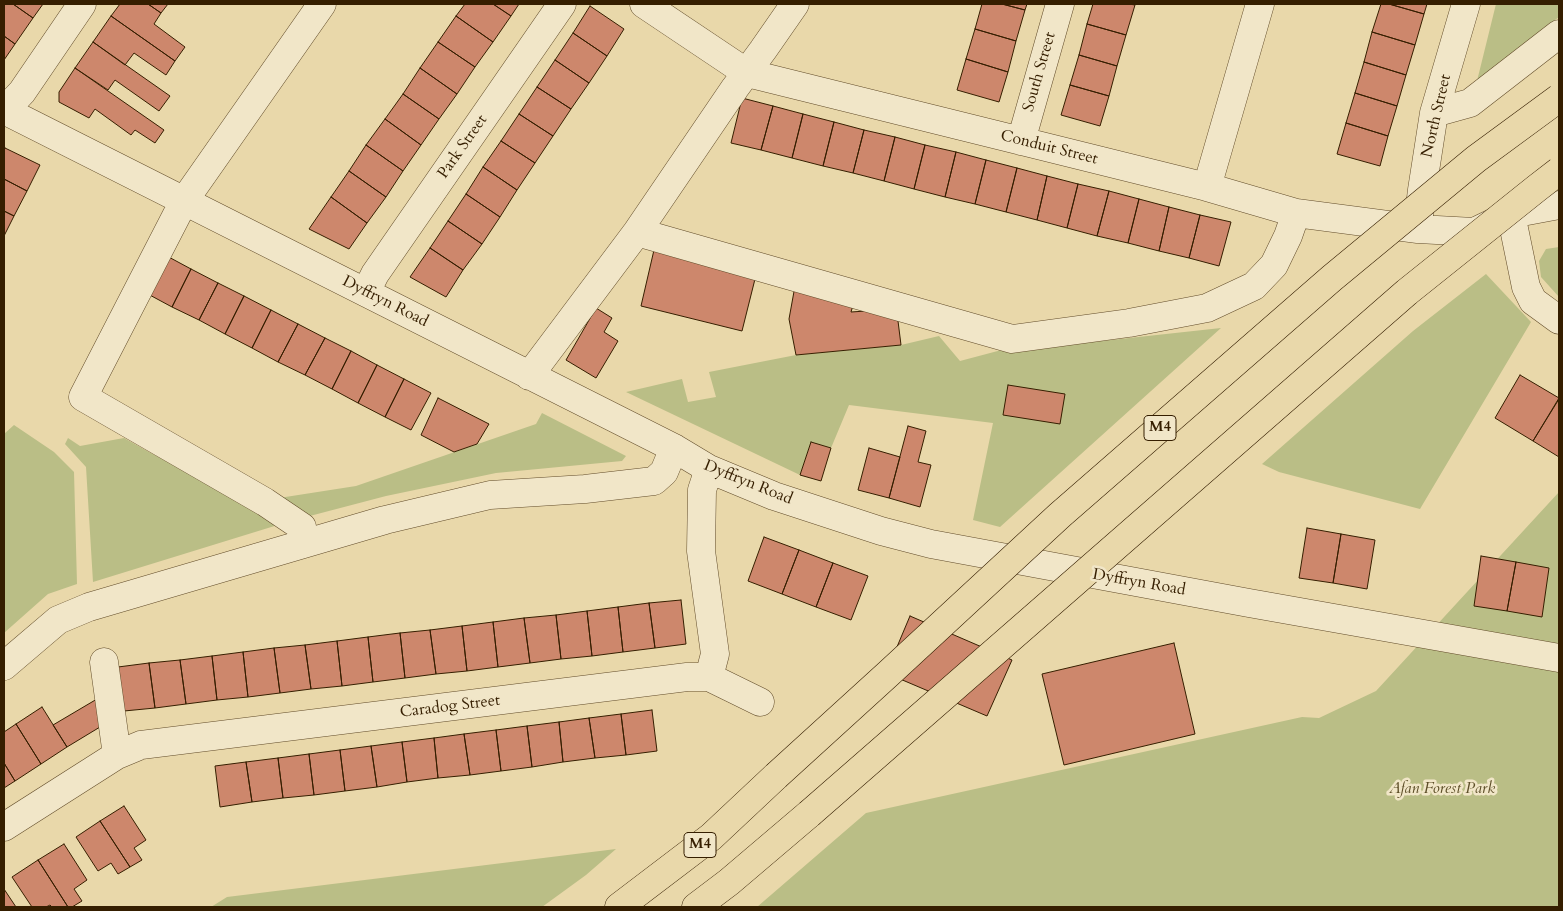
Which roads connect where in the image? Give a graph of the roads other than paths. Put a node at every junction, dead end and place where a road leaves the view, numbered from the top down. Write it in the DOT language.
graph roads {
  1 [pos="82,4"];
  2 [pos="322,4"];
  3 [pos="562,4"];
  4 [pos="644,4"];
  5 [pos="795,4"];
  6 [pos="1060,4"];
  7 [pos="1260,4"];
  8 [pos="1466,4"];
  9 [pos="1559,34"];
  10 [pos="747,72"];
  11 [pos="1559,98"];
  12 [pos="4,111"];
  13 [pos="1434,113"];
  14 [pos="1021,141"];
  15 [pos="1559,171"];
  16 [pos="1207,187"];
  17 [pos="184,201"];
  18 [pos="1559,205"];
  19 [pos="1296,213"];
  20 [pos="1511,214"];
  21 [pos="1418,229"];
  22 [pos="637,232"];
  23 [pos="366,292"];
  24 [pos="1559,320"];
  25 [pos="530,376"];
  26 [pos="674,448"];
  27 [pos="709,469"];
  28 [pos="302,527"];
  29 [pos="1559,658"];
  30 [pos="104,662"];
  31 [pos="4,666"];
  32 [pos="709,677"];
  33 [pos="760,702"];
  34 [pos="117,754"];
  35 [pos="4,828"];
  36 [pos="619,907"];
  37 [pos="696,907"];
  1 -- 12 [label="street"];
  2 -- 17 [label="street"];
  3 -- 23 [label="street, Park Street"];
  4 -- 10 [label="street, Conduit Street"];
  5 -- 10 [label="street"];
  6 -- 14 [label="street, South Street"];
  7 -- 16 [label="street"];
  8 -- 13 [label="street, North Street"];
  9 -- 13 [label="street"];
  10 -- 14 [label="street, Conduit Street"];
  10 -- 22 [label="street"];
  11 -- 36 [label="highway, M4, bridge"];
  12 -- 17 [label="street, Dyffryn Road"];
  13 -- 21 [label="street, North Street"];
  14 -- 16 [label="street, Conduit Street"];
  15 -- 37 [label="highway, bridge"];
  16 -- 19 [label="street, Conduit Street"];
  17 -- 23 [label="street, Dyffryn Road"];
  17 -- 28 [label="street"];
  18 -- 20 [label="street"];
  19 -- 21 [label="street, Conduit Street"];
  19 -- 22 [label="street"];
  20 -- 21 [label="street, Conduit Street"];
  20 -- 24 [label="street"];
  22 -- 25 [label="street"];
  23 -- 25 [label="street, Dyffryn Road"];
  25 -- 26 [label="street, Dyffryn Road"];
  26 -- 27 [label="street, Dyffryn Road"];
  26 -- 31 [label="street"];
  27 -- 29 [label="street, Dyffryn Road"];
  27 -- 32 [label="street"];
  30 -- 34 [label="street"];
  32 -- 33 [label="street"];
  32 -- 34 [label="street, Caradog Street"];
  34 -- 35 [label="street, Caradog Street"];
}
